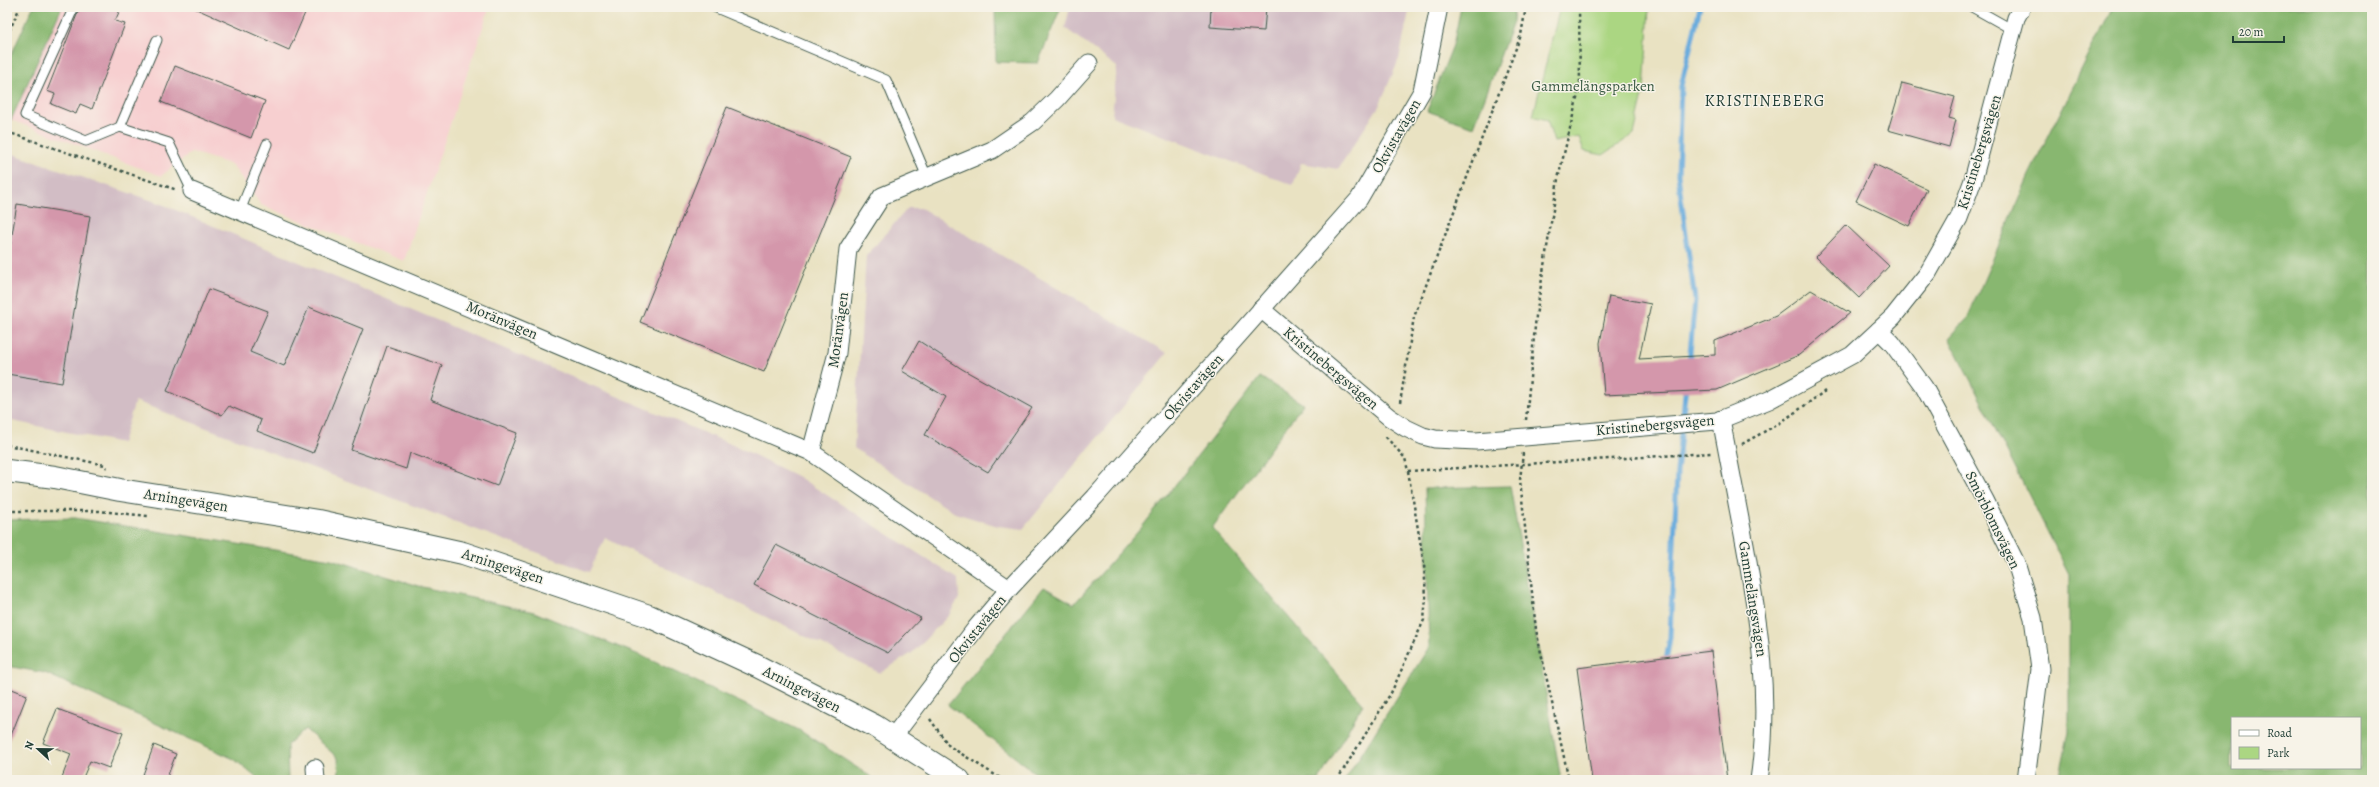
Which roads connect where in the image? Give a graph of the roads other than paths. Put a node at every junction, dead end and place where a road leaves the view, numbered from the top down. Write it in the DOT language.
graph roads {
  1 [pos="74,7"];
  2 [pos="714,7"];
  3 [pos="1439,7"];
  4 [pos="1972,7"];
  5 [pos="2022,7"];
  6 [pos="2013,30"];
  7 [pos="157,40"];
  8 [pos="1089,63"];
  9 [pos="120,128"];
  10 [pos="267,144"];
  11 [pos="927,177"];
  12 [pos="192,191"];
  13 [pos="240,211"];
  14 [pos="1261,309"];
  15 [pos="1879,330"];
  16 [pos="1721,419"];
  17 [pos="810,452"];
  18 [pos="7,471"];
  19 [pos="1009,589"];
  20 [pos="893,737"];
  21 [pos="959,780"];
  22 [pos="1759,780"];
  23 [pos="2026,780"];
  1 -- 9 [label="lane"];
  2 -- 11 [label="lane"];
  3 -- 14 [label="street, Okvistavägen"];
  4 -- 6 [label="lane"];
  5 -- 6 [label="street, Kristinebergsvägen"];
  6 -- 15 [label="street, Kristinebergsvägen"];
  7 -- 9 [label="lane"];
  8 -- 11 [label="street, Moränvägen"];
  9 -- 12 [label="lane"];
  10 -- 13 [label="lane"];
  11 -- 17 [label="street, Moränvägen"];
  12 -- 13 [label="street, Moränvägen"];
  13 -- 17 [label="street, Moränvägen"];
  14 -- 16 [label="street, Kristinebergsvägen"];
  14 -- 19 [label="street, Okvistavägen"];
  15 -- 16 [label="street, Kristinebergsvägen"];
  15 -- 23 [label="street, Smörblomsvägen"];
  16 -- 22 [label="street, Gammelängsvägen"];
  17 -- 19 [label="street, Moränvägen"];
  18 -- 20 [label="main road, Arningevägen"];
  19 -- 20 [label="street, Okvistavägen"];
  20 -- 21 [label="main road, Arningevägen"];
}
